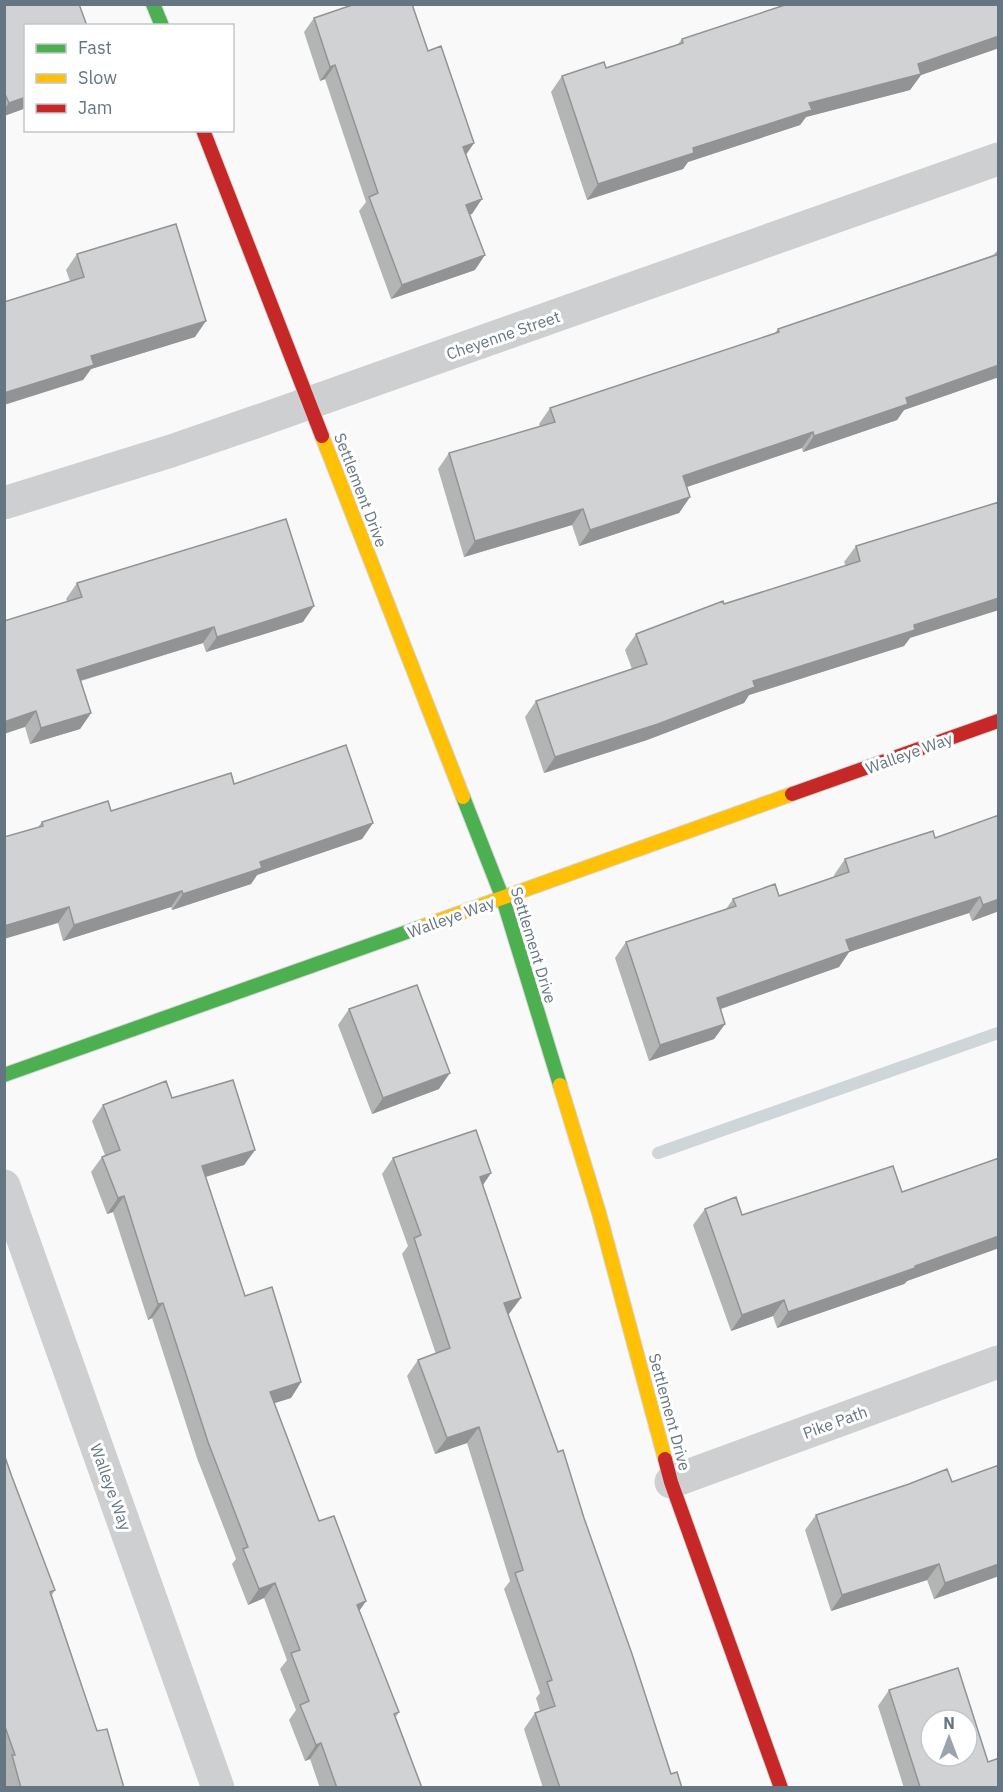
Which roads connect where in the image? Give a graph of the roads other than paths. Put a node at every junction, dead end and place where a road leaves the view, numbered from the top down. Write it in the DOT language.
graph roads {
  1 [pos="153,4"];
  2 [pos="161,24"];
  3 [pos="204,132"];
  4 [pos="999,159"];
  5 [pos="310,403"];
  6 [pos="4,503"];
  7 [pos="999,721"];
  8 [pos="503,899"];
  9 [pos="4,1075"];
  10 [pos="4,1186"];
  11 [pos="999,1362"];
  12 [pos="671,1482"];
  13 [pos="218,1788"];
  14 [pos="781,1788"];
  1 -- 2 [label="street"];
  3 -- 5 [label="street, Settlement Drive"];
  4 -- 5 [label="street, Cheyenne Street"];
  5 -- 6 [label="street, Cheyenne Street"];
  5 -- 8 [label="street, Settlement Drive"];
  7 -- 8 [label="street, Walleye Way"];
  8 -- 9 [label="street, Walleye Way"];
  8 -- 12 [label="street, Settlement Drive"];
  10 -- 13 [label="street, Walleye Way"];
  11 -- 12 [label="street, Pike Path"];
  12 -- 14 [label="street, Settlement Drive"];
}
